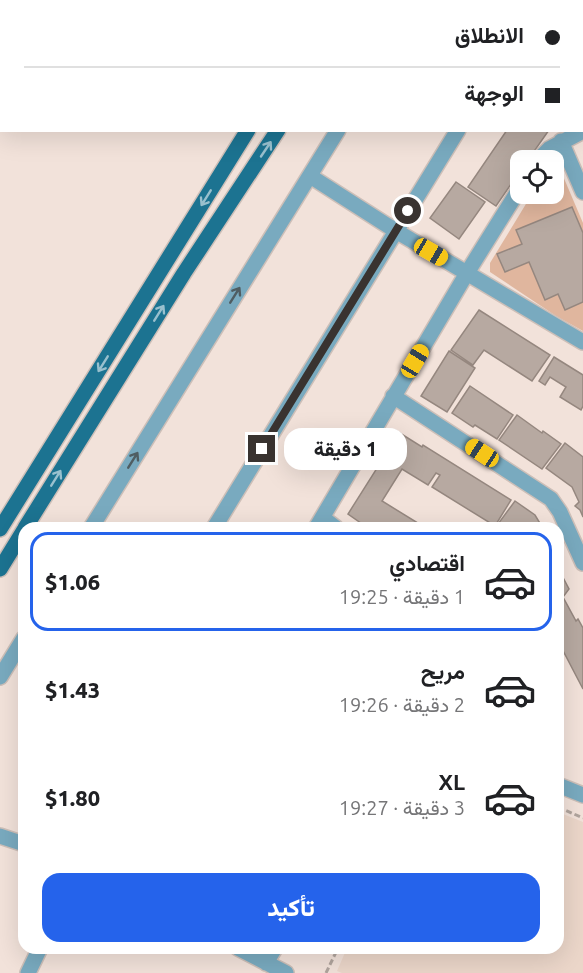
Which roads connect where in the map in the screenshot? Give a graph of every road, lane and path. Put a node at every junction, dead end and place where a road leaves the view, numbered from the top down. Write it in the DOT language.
graph roads {
  1 [pos="247,132"];
  2 [pos="277,132"];
  3 [pos="337,132"];
  4 [pos="457,132"];
  5 [pos="581,132"];
  6 [pos="561,141"];
  7 [pos="548,150"];
  8 [pos="310,176"];
  9 [pos="583,192"];
  10 [pos="510,204"];
  11 [pos="396,231"];
  12 [pos="467,273"];
  13 [pos="583,342"];
  14 [pos="393,396"];
  15 [pos="29,522"];
  16 [pos="95,522"];
  17 [pos="218,522"];
  18 [pos="321,522"];
  19 [pos="0,529"];
  20 [pos="18,540"];
  21 [pos="583,563"];
  22 [pos="0,569"];
  23 [pos="18,648"];
  24 [pos="0,678"];
  25 [pos="564,787"];
  26 [pos="583,795"];
  27 [pos="564,810"];
  28 [pos="583,818"];
  29 [pos="0,836"];
  30 [pos="18,840"];
  31 [pos="37,954"];
  32 [pos="249,954"];
  33 [pos="271,954"];
  34 [pos="335,954"];
  35 [pos="266,963"];
  36 [pos="28,973"];
  37 [pos="286,973"];
  38 [pos="326,973"];
  1 -- 19 [label="main road, one-way"];
  15 -- 2 [label="main road, one-way"];
  3 -- 8 [label="street"];
  4 -- 11 [label="street"];
  5 -- 6 [label="street"];
  6 -- 7 [label="street"];
  6 -- 9 [label="street"];
  8 -- 11 [label="street"];
  16 -- 8 [label="street, one-way"];
  10 -- 12 [label="street"];
  11 -- 12 [label="street"];
  11 -- 17 [label="street"];
  12 -- 13 [label="street"];
  12 -- 14 [label="street"];
  14 -- 18 [label="street"];
  14 -- 21 [label="street"];
  20 -- 22 [label="main road"];
  23 -- 24 [label="street"];
  25 -- 26 [label="street"];
  27 -- 28 [label="path"];
  29 -- 30 [label="street"];
  31 -- 36 [label="street"];
  32 -- 35 [label="street"];
  33 -- 35 [label="street"];
  34 -- 38 [label="path"];
  35 -- 37 [label="street"];
}
